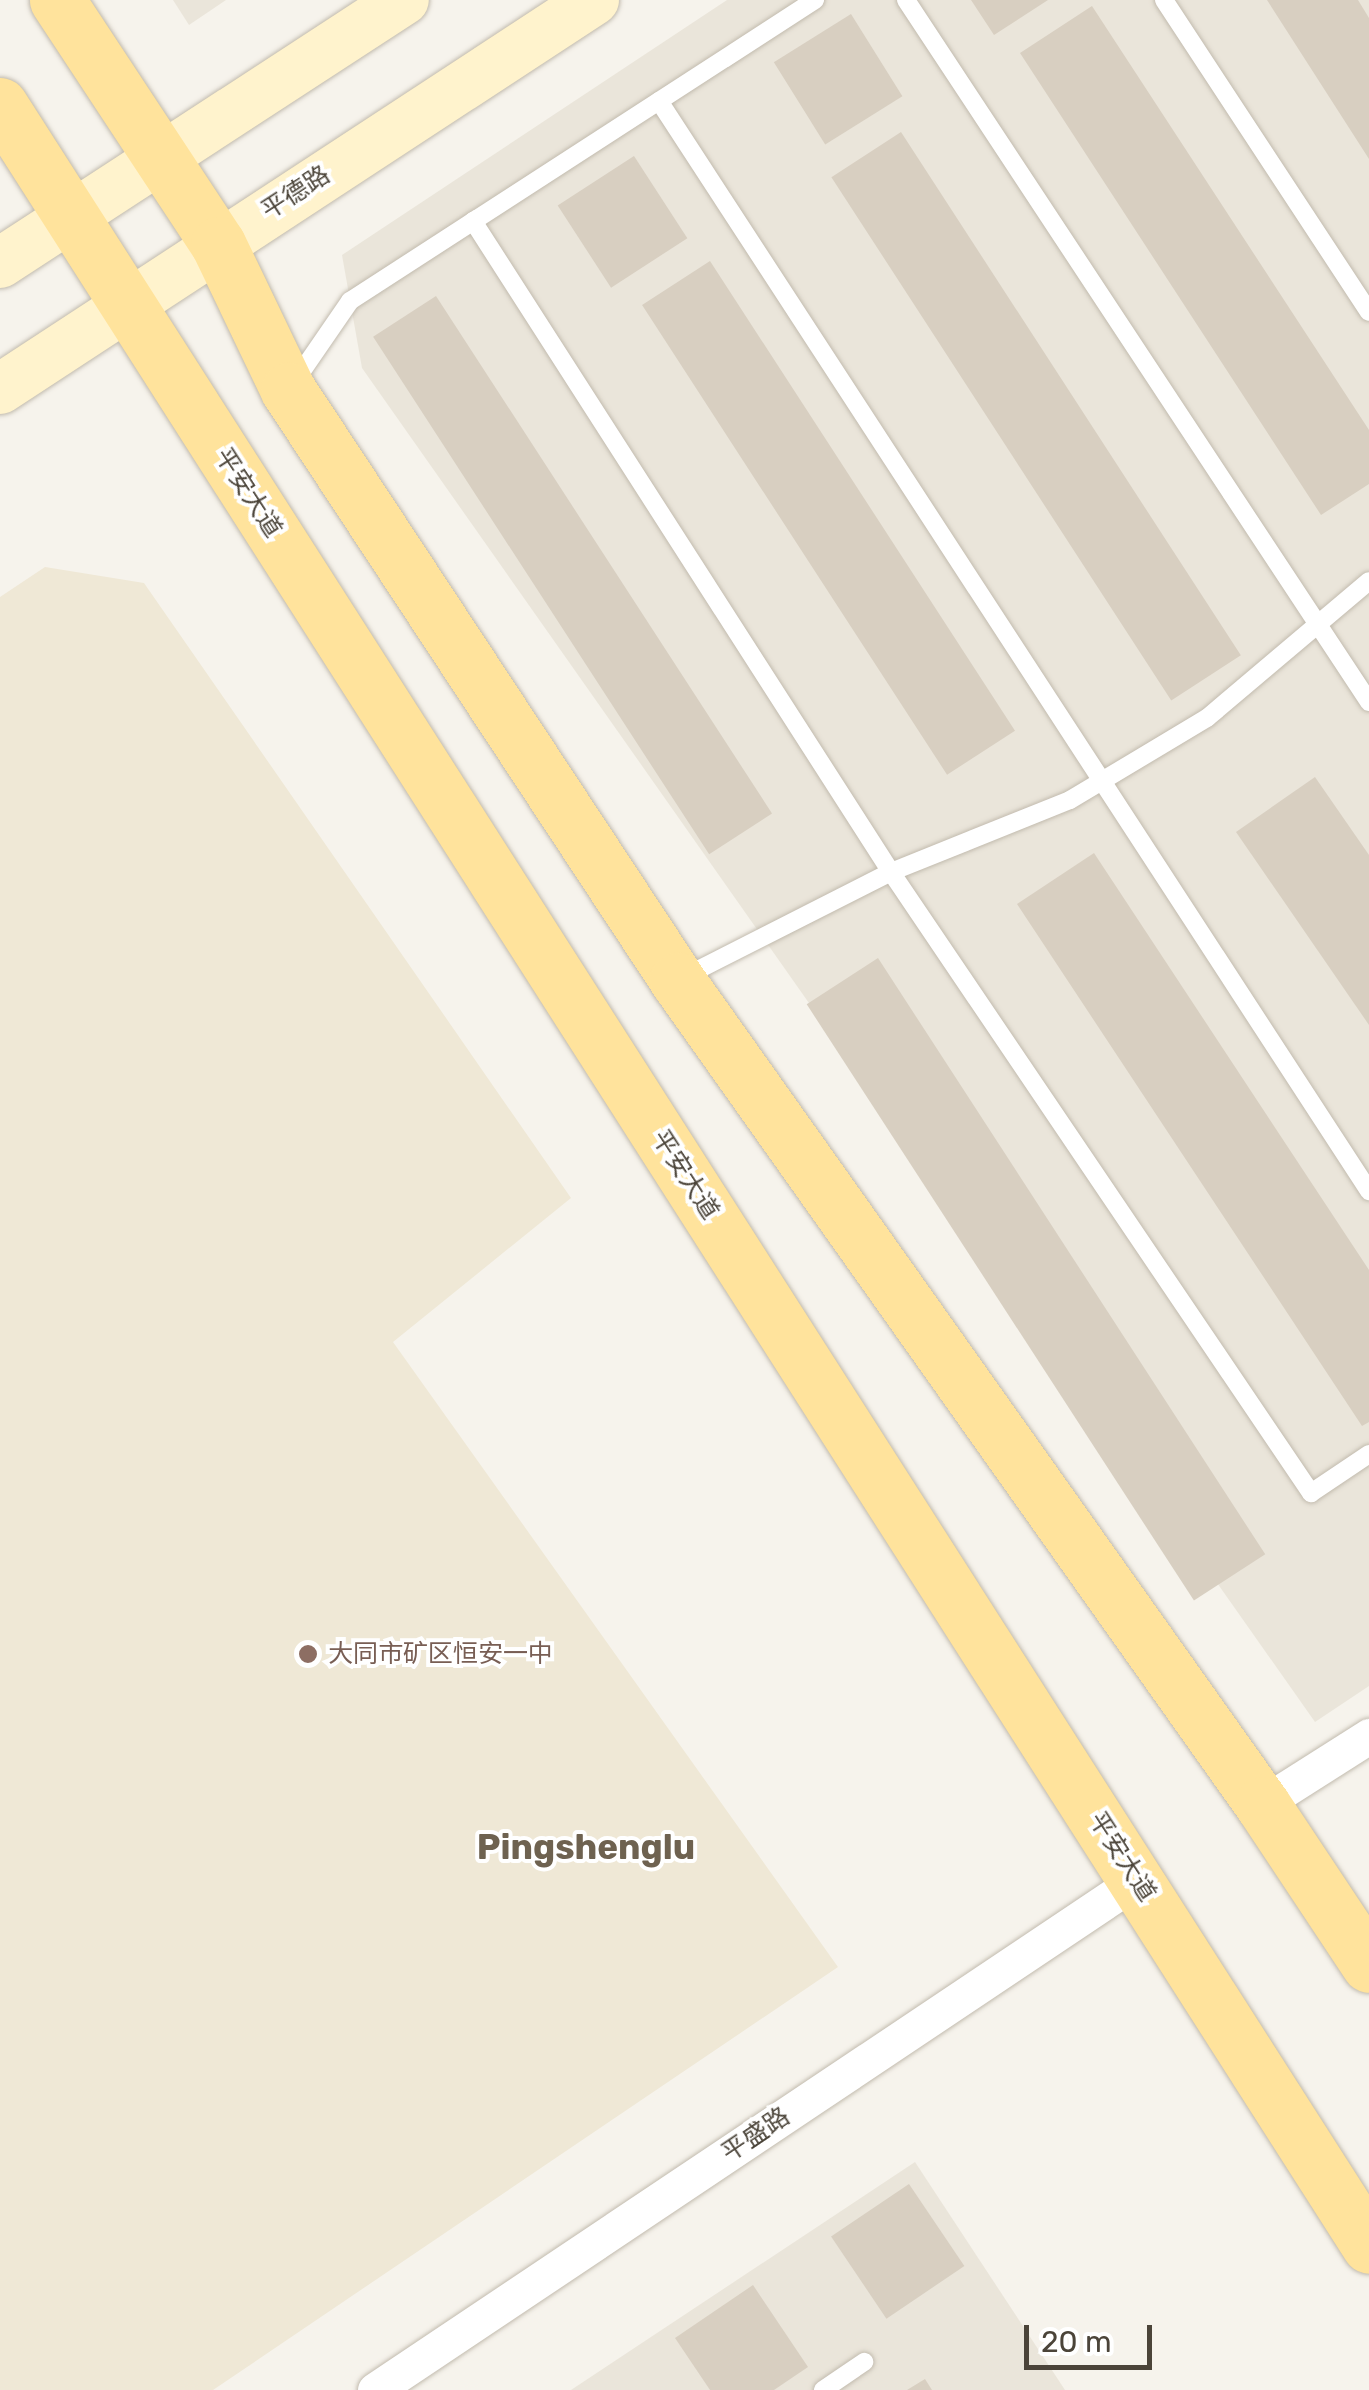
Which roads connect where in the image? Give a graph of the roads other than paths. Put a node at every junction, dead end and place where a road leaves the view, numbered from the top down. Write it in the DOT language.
graph roads {
  1 [pos="57,0"];
  2 [pos="404,0"];
  3 [pos="594,0"];
  4 [pos="815,0"];
  5 [pos="906,0"];
  6 [pos="1164,0"];
  7 [pos="659,101"];
  8 [pos="0,105"];
  9 [pos="160,161"];
  10 [pos="74,214"];
  11 [pos="472,222"];
  12 [pos="218,244"];
  13 [pos="0,262"];
  14 [pos="127,303"];
  15 [pos="1369,312"];
  16 [pos="0,389"];
  17 [pos="288,390"];
  18 [pos="1369,580"];
  19 [pos="1318,624"];
  20 [pos="1369,702"];
  21 [pos="1099,783"];
  22 [pos="891,872"];
  23 [pos="677,980"];
  24 [pos="1369,1191"];
  25 [pos="1369,1454"];
  26 [pos="1369,1736"];
  27 [pos="1262,1804"];
  28 [pos="1137,1880"];
  29 [pos="1369,1965"];
  30 [pos="1369,2246"];
  31 [pos="864,2362"];
  32 [pos="374,2390"];
  33 [pos="823,2390"];
  1 -- 9 [label="main road"];
  2 -- 9 [label="main road"];
  3 -- 12 [label="main road, 平德路"];
  4 -- 7 [label="lane"];
  5 -- 19 [label="lane"];
  6 -- 15 [label="lane"];
  7 -- 11 [label="lane"];
  7 -- 21 [label="lane"];
  8 -- 10 [label="main road, 平安大道"];
  9 -- 10 [label="main road"];
  9 -- 12 [label="main road"];
  10 -- 13 [label="main road"];
  10 -- 14 [label="main road, 平安大道"];
  11 -- 17 [label="lane"];
  11 -- 22 [label="lane"];
  12 -- 14 [label="main road, 平德路"];
  12 -- 17 [label="main road"];
  14 -- 16 [label="main road, 平德路"];
  14 -- 28 [label="main road, 平安大道"];
  17 -- 23 [label="main road"];
  18 -- 19 [label="lane"];
  19 -- 20 [label="lane"];
  19 -- 21 [label="lane"];
  21 -- 22 [label="lane"];
  21 -- 24 [label="lane"];
  22 -- 23 [label="lane"];
  22 -- 25 [label="lane"];
  23 -- 27 [label="main road"];
  26 -- 27 [label="street"];
  27 -- 29 [label="main road"];
  28 -- 30 [label="main road, 平安大道"];
  28 -- 32 [label="street, 平盛路"];
  31 -- 33 [label="lane"];
}
